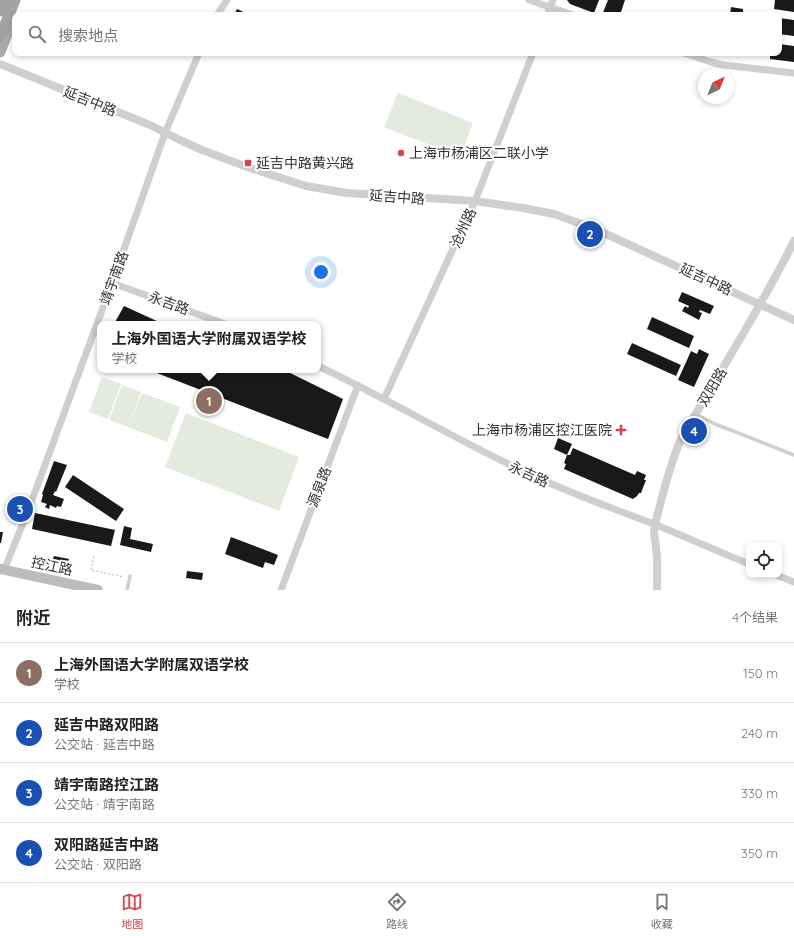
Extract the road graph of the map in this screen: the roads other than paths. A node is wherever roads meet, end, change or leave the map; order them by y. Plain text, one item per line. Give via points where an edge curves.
1 (5, 0) edge
2 (16, 0) edge
3 (20, 0) edge
4 (227, 0) edge
5 (529, 0) edge
6 (553, 0) edge
7 (550, 8) junction
8 (15, 12) edge
9 (219, 12) edge
10 (548, 12) edge
11 (563, 12) edge
12 (4, 15) edge
13 (12, 21) edge
14 (0, 37) edge
15 (0, 52) edge
16 (198, 56) edge
17 (531, 56) edge
18 (693, 56) edge
19 (0, 64) edge
20 (794, 73) edge
21 (165, 133) junction
22 (475, 201) junction
23 (794, 241) edge
24 (112, 283) junction
25 (760, 304) junction
26 (794, 320) edge
27 (98, 321) edge
28 (217, 321) edge
29 (97, 324) edge
30 (321, 367) edge
31 (358, 385) junction
32 (384, 400) junction
33 (696, 414) junction
34 (794, 455) edge
35 (655, 525) junction
36 (746, 563) edge
37 (2, 570) edge
38 (130, 577) road end
39 (782, 577) edge
40 (794, 582) edge
41 (61, 586) edge
42 (98, 590) edge
43 (128, 590) edge
44 (281, 590) edge
45 (657, 590) edge

1 - 12 highway
2 - 12 highway
3 - 8 main road
4 - 9 street
5 - 7 street
6 - 7 street
7 - 10 street
7 - 11 street
12 - 14 highway
13 - 15 main road
16 - 21 street, 靖宇南路
17 - 22 street, 沧州路
18 - 20 street via 723,65
19 - 21 street, 延吉中路
21 - 22 street, 延吉中路 via 241,165 306,186 347,193
21 - 24 street, 靖宇南路
22 - 25 street, 延吉中路 via 554,214 595,229
22 - 32 street, 沧州路
23 - 25 street, 双阳路
24 - 27 street, 靖宇南路
24 - 28 street, 永吉路
25 - 26 street, 延吉中路
25 - 33 street, 双阳路
29 - 37 street, 靖宇南路 via 28,511
30 - 31 street, 永吉路
31 - 32 street, 永吉路
31 - 44 street, 源泉路
32 - 35 street, 永吉路 via 525,473
33 - 34 lane
33 - 35 street, 双阳路 via 673,457
35 - 36 street, 永吉路
35 - 45 street, 双阳路
37 - 41 main road, 控江路
38 - 43 lane
39 - 40 street
41 - 42 main road, 控江路

